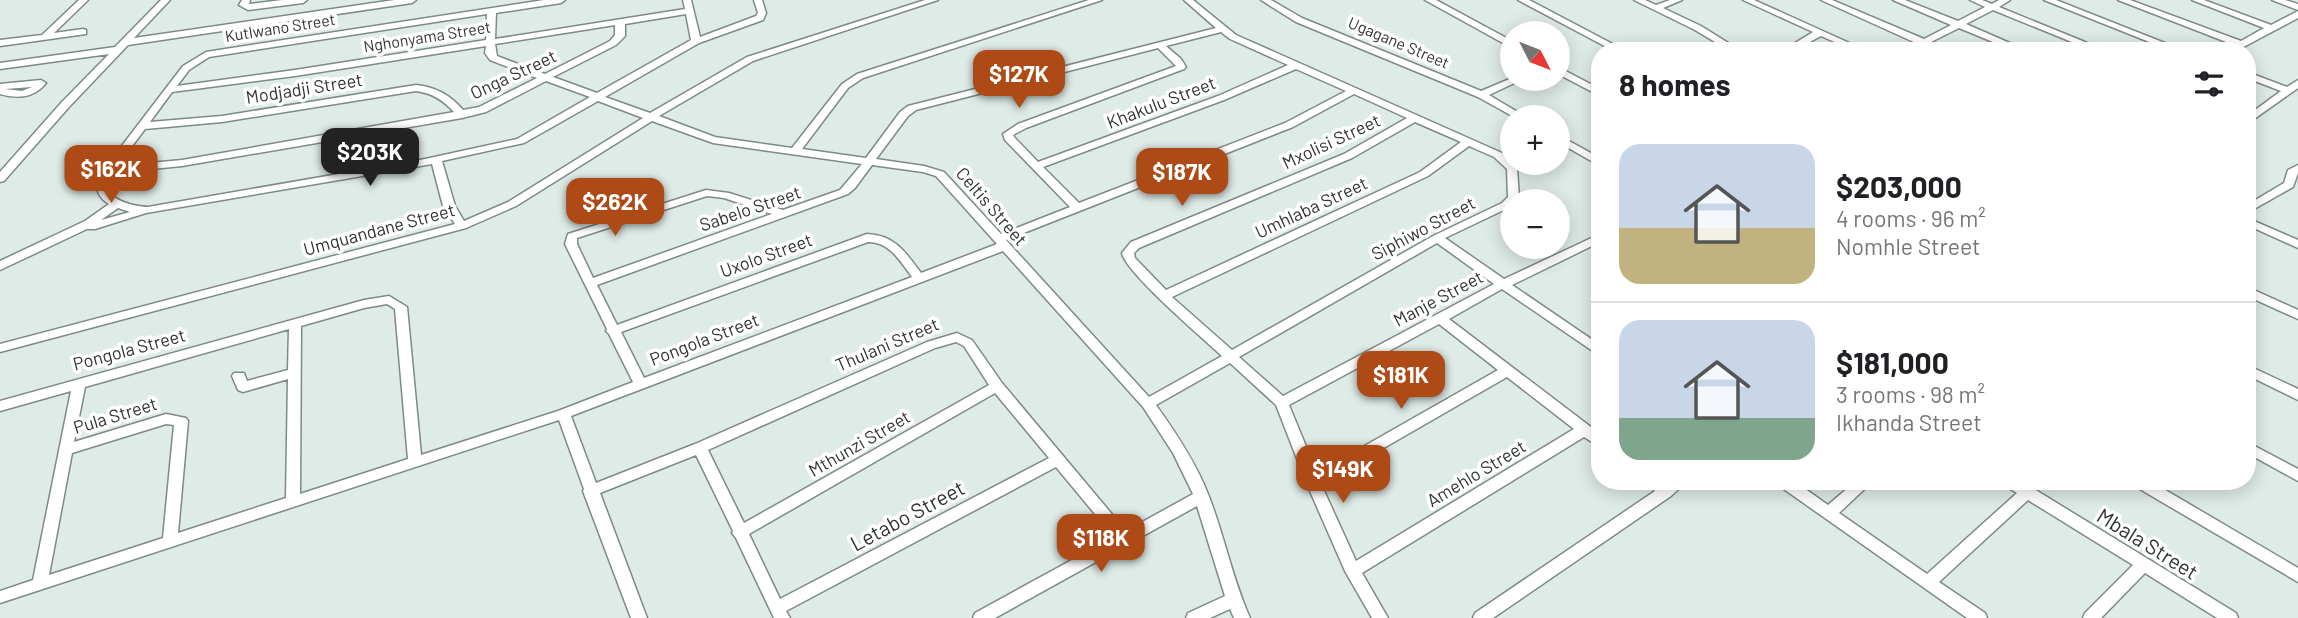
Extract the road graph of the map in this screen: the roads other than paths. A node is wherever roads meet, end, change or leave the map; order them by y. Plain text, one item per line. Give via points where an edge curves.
1 (84, 0) edge
2 (166, 0) edge
3 (246, 0) edge
4 (303, 0) edge
5 (412, 0) edge
6 (561, 0) edge
7 (758, 0) edge
8 (934, 0) edge
9 (1098, 0) edge
10 (1188, 0) edge
11 (1265, 0) edge
12 (1429, 0) edge
13 (1522, 0) edge
14 (1637, 0) edge
15 (1678, 0) edge
16 (1747, 0) edge
17 (1825, 0) edge
18 (1897, 0) edge
19 (1974, 0) edge
20 (2006, 0) edge
21 (2048, 0) edge
22 (2122, 0) edge
23 (2196, 0) edge
24 (2276, 0) edge
25 (688, 5) edge
26 (1991, 7) junction
27 (1655, 8) junction
28 (2298, 8) edge
29 (492, 11) junction
30 (2298, 14) edge
31 (620, 21) junction
32 (1957, 25) junction
33 (2272, 28) junction
34 (1221, 29) junction
35 (83, 32) dead end
36 (1821, 33) junction
37 (45, 37) junction
38 (1500, 38) edge
39 (490, 41) junction
40 (696, 41) junction
41 (128, 42) junction
42 (1604, 42) edge
43 (1722, 42) edge
44 (1804, 42) edge
45 (1842, 42) edge
46 (1923, 42) edge
47 (1927, 42) edge
48 (2001, 42) edge
49 (2080, 42) edge
50 (2158, 42) edge
51 (2235, 42) edge
52 (2244, 42) edge
53 (0, 43) edge
54 (1160, 45) junction
55 (117, 50) junction
56 (1296, 65) junction
57 (0, 66) edge
58 (1570, 77) edge
59 (2256, 78) edge
60 (548, 79) junction
61 (2298, 83) edge
62 (1500, 87) edge
63 (1591, 88) edge
64 (169, 90) junction
65 (2287, 90) junction
66 (1353, 91) junction
67 (1481, 95) junction
68 (598, 98) junction
69 (1500, 105) edge
70 (462, 114) junction
71 (2256, 114) edge
72 (651, 117) junction
73 (1414, 118) junction
74 (141, 126) junction
75 (1468, 142) junction
76 (1570, 145) edge
77 (794, 152) junction
78 (1591, 158) edge
79 (436, 160) junction
80 (869, 162) junction
81 (1037, 166) junction
82 (109, 170) junction
83 (2296, 175) edge
84 (0, 179) edge
85 (2256, 205) edge
86 (120, 206) junction
87 (1077, 208) junction
88 (148, 210) junction
89 (783, 214) junction
90 (2256, 225) edge
91 (462, 226) junction
92 (82, 229) junction
93 (1437, 238) junction
94 (1591, 241) edge
95 (1001, 242) junction
96 (2298, 244) edge
97 (0, 266) edge
98 (919, 278) junction
99 (590, 283) junction
100 (1503, 284) junction
101 (2256, 294) edge
102 (1164, 296) junction
103 (2295, 309) edge
104 (1441, 319) junction
105 (295, 324) junction
106 (612, 331) junction
107 (1591, 346) edge
108 (0, 348) edge
109 (1230, 356) junction
110 (1507, 371) junction
111 (295, 373) junction
112 (2256, 374) edge
113 (239, 376) dead end
114 (79, 383) junction
115 (640, 384) junction
116 (997, 386) junction
117 (2298, 395) edge
118 (1282, 403) junction
119 (1148, 404) junction
120 (0, 406) edge
121 (563, 414) junction
122 (1584, 430) junction
123 (1591, 435) edge
124 (700, 448) junction
125 (65, 450) junction
126 (2256, 452) edge
127 (1057, 460) junction
128 (415, 462) junction
129 (2298, 476) edge
130 (1313, 481) junction
131 (1663, 490) edge
132 (1669, 490) edge
133 (1796, 490) edge
134 (1856, 490) edge
135 (2022, 490) edge
136 (2153, 490) edge
137 (590, 491) junction
138 (1666, 492) junction
139 (2027, 493) junction
140 (1202, 496) junction
141 (293, 501) junction
142 (1829, 513) junction
143 (739, 533) junction
144 (1125, 540) junction
145 (170, 541) junction
146 (2143, 565) junction
147 (1353, 571) junction
148 (2298, 576) edge
149 (1928, 582) junction
150 (40, 584) junction
151 (0, 597) edge
152 (1233, 600) junction
153 (779, 613) edge
154 (639, 618) edge
155 (981, 618) edge
156 (1194, 618) edge
157 (1242, 618) edge
158 (1380, 618) edge
159 (1481, 618) edge
160 (1979, 618) edge
161 (2091, 618) edge
162 (2230, 618) edge

1 - 37 street
2 - 41 street
3 - 4 street via 243,5 248,7
5 - 41 street
6 - 29 street, Kutlwano Street
7 - 40 street via 760,18
8 - 72 street, Umquandane Street via 750,59
9 - 77 street via 860,76 845,86
10 - 34 street, Siphiwo Street
11 - 67 street, Ugagane Street via 1298,20
12 - 38 street
13 - 42 street
14 - 27 street
15 - 27 street
16 - 36 street
17 - 46 street
18 - 32 street
19 - 26 street
20 - 26 street
21 - 50 street
22 - 51 street
23 - 33 street
24 - 28 street
25 - 31 street, Nghonyama Street
25 - 40 street
26 - 32 street
26 - 49 street
27 - 43 street
29 - 39 street
29 - 64 street, Kutlwano Street via 206,55 191,63
30 - 33 street
31 - 39 street, Nghonyama Street
31 - 60 street, Onga Street via 616,41
32 - 47 street
32 - 48 street
33 - 52 street
34 - 54 street, Sabelo Street
34 - 56 street, Siphiwo Street
35 - 37 street
36 - 44 street
36 - 45 street
37 - 53 street
39 - 60 street, Celtis Street via 493,58
39 - 64 street, Nghonyama Street
40 - 68 street
41 - 55 street
54 - 80 street, Sabelo Street via 912,108
54 - 81 street via 1181,67 1008,134
55 - 57 street
55 - 84 street
56 - 66 street, Siphiwo Street
56 - 81 street, Khakulu Street
58 - 63 street
59 - 65 street
60 - 68 street, Celtis Street
60 - 70 street, Onga Street via 495,105
61 - 65 street
62 - 67 street
64 - 74 street, Kutlwano Street
65 - 71 street
66 - 73 street, Siphiwo Street
66 - 87 street, Pongola Street via 1289,125
67 - 69 street, Ugagane Street
68 - 72 street, Celtis Street
68 - 79 street via 520,141
70 - 74 street, Modjadji Street via 439,93 416,88 222,119
70 - 82 street, Onga Street via 182,163
72 - 77 street, Celtis Street via 713,140
72 - 91 street, Umquandane Street via 521,198
73 - 75 street, Siphiwo Street
73 - 102 street, Mxolisi Street via 1348,156 1135,245 1129,259
74 - 82 street, Kutlwano Street
75 - 93 street, Siphiwo Street via 1509,164 1514,198
75 - 102 street, Umhlaba Street via 1424,174
76 - 78 street
77 - 80 street, Celtis Street
79 - 88 street
79 - 91 street via 449,206
80 - 89 street, Sabelo Street via 844,192
80 - 95 street, Celtis Street via 940,174
81 - 87 street
82 - 86 street via 100,184 105,195
83 - 85 street via 2289,185
86 - 88 street
86 - 92 street
87 - 95 street, Pongola Street
88 - 92 street
89 - 99 street, Sabelo Street
89 - 99 street via 706,193 578,233 570,240
90 - 96 street
91 - 108 street, Umquandane Street
92 - 97 street
93 - 100 street
93 - 109 street, Siphiwo Street
94 - 100 street, Manje Street
95 - 98 street, Pongola Street
95 - 119 street, Celtis Street
98 - 106 street, Uxolo Street via 887,240 867,238
98 - 115 street, Pongola Street
99 - 106 street
100 - 104 street, Manje Street
100 - 107 street
101 - 103 street
102 - 109 street, Mxolisi Street
104 - 110 street
104 - 118 street, Manje Street
105 - 111 street
105 - 114 street, Pongola Street
105 - 128 street, Pongola Street via 379,300 401,307
106 - 115 street
109 - 118 street, Mxolisi Street
109 - 119 street, Siphiwo Street
110 - 122 street
110 - 130 street
111 - 113 street via 243,387
111 - 141 street
112 - 117 street
114 - 120 street, Pongola Street
114 - 125 street
115 - 121 street, Pongola Street
116 - 124 street, Thulani Street via 968,343 951,337
116 - 127 street, Thulani Street
116 - 143 street, Mthunzi Street
118 - 130 street
119 - 140 street, Celtis Street via 1177,446
121 - 128 street, Pongola Street
121 - 137 street
122 - 123 street
122 - 147 street, Amehlo Street
124 - 137 street, Thulani Street
124 - 143 street
125 - 145 street, Pula Street via 166,419 181,421
125 - 150 street
126 - 129 street
127 - 144 street, Thulani Street
127 - 153 street, Letabo Street
128 - 141 street, Pongola Street
130 - 147 street
131 - 138 street
132 - 138 street
133 - 142 street
134 - 142 street
135 - 139 street, Mbala Street
136 - 148 street
137 - 154 street
138 - 159 street
139 - 146 street, Mbala Street
139 - 149 street
140 - 144 street
140 - 152 street, Celtis Street
141 - 145 street, Pongola Street
142 - 149 street
143 - 153 street
144 - 155 street
145 - 150 street, Pongola Street
146 - 161 street
146 - 162 street, Mbala Street
147 - 158 street
149 - 160 street
150 - 151 street, Pongola Street
152 - 156 street
152 - 157 street, Celtis Street

